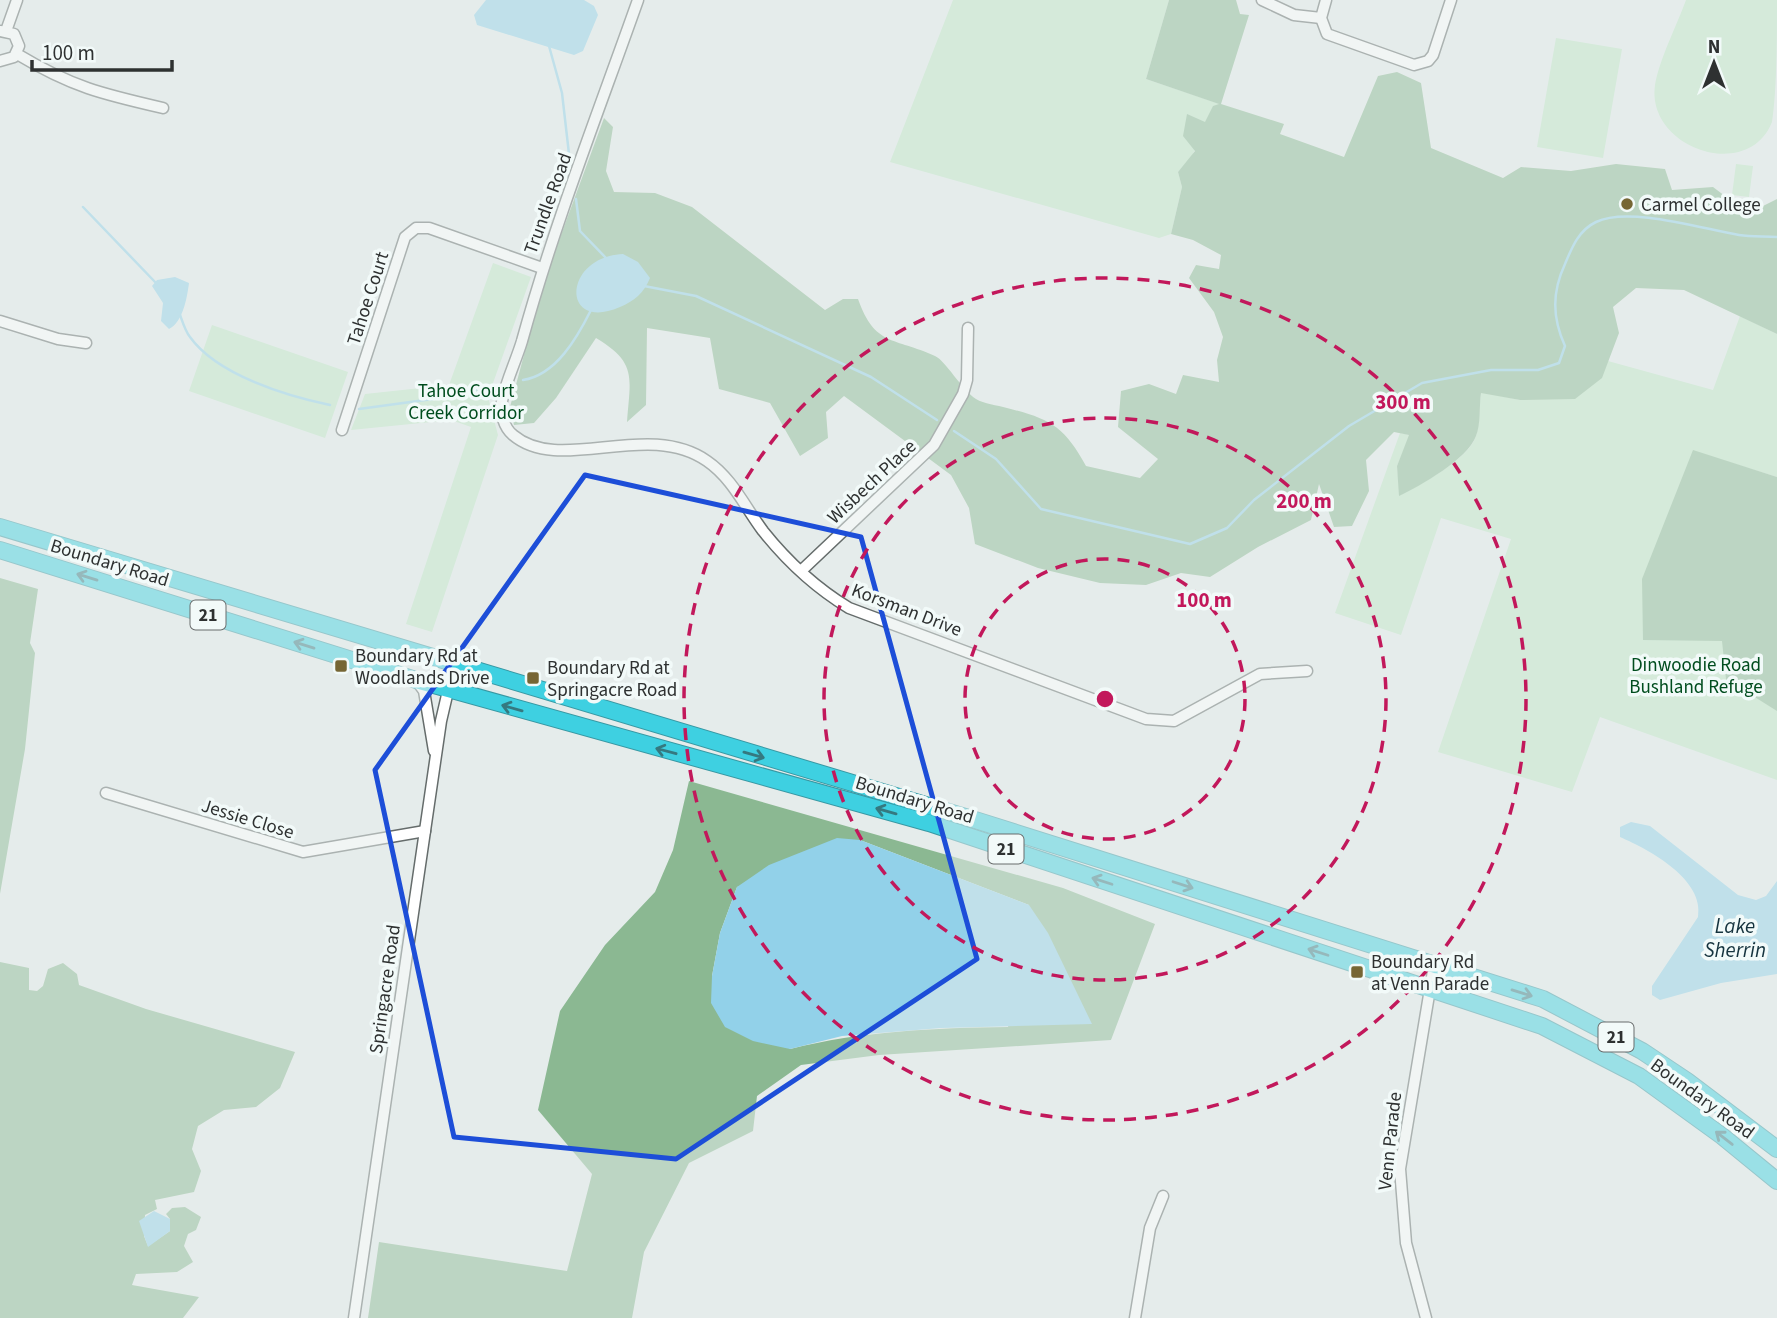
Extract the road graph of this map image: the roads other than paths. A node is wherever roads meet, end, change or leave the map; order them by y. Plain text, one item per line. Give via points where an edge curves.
1 (17, 0) edge
2 (638, 0) edge
3 (1262, 0) edge
4 (1326, 0) edge
5 (1451, 0) edge
6 (1321, 18) junction
7 (3, 31) edge
8 (17, 54) junction
9 (0, 61) edge
10 (163, 108) dead end
11 (542, 268) junction
12 (0, 321) edge
13 (968, 328) dead end
14 (86, 343) dead end
15 (504, 421) joint
16 (342, 430) dead end
17 (0, 527) edge
18 (0, 550) edge
19 (801, 571) junction
20 (454, 665) junction
21 (1307, 671) dead end
22 (416, 680) junction
23 (448, 690) junction
24 (436, 764) junction
25 (106, 793) dead end
26 (425, 831) junction
27 (1434, 965) junction
28 (1430, 988) junction
29 (1777, 1149) edge
30 (1777, 1181) edge
31 (1163, 1196) dead end
32 (354, 1318) edge
33 (1135, 1318) edge
34 (1426, 1318) edge

1 - 7 street
2 - 11 street, Trundle Road
3 - 6 street via 1294,15
4 - 6 street
5 - 6 street via 1433,55 1422,64 1406,63 1327,34
7 - 8 street via 19,41
8 - 9 street
8 - 10 street via 95,93
11 - 15 street, Trundle Road via 501,403
11 - 16 street, Tahoe Court via 429,228 416,228 405,237
12 - 14 street
13 - 19 street, Wisbech Place via 963,394 934,445
15 - 19 street, Korsman Drive via 513,435 559,451 648,442 676,446 707,460 728,479 764,531
17 - 20 highway, Boundary Road / 21
22 -> 18 highway, Boundary Road / 21
19 - 21 street, Korsman Drive via 822,592 849,608 1159,722 1189,715 1260,674
20 - 23 street, Springacre Road
20 -> 27 highway, Boundary Road / 21 via 981,821
22 - 23 highway, Boundary Road / 21
22 - 24 street via 424,691
23 - 24 street, Springacre Road
28 -> 23 highway, Boundary Road / 21 via 929,823
24 - 26 street, Springacre Road
25 - 26 street, Jessie Close via 303,852
26 - 32 street, Springacre Road
27 - 28 street, Venn Parade
27 -> 29 highway, Boundary Road / 21 via 1543,999 1586,1020 1687,1081
30 -> 28 highway, Boundary Road / 21 via 1684,1108 1590,1048 1542,1026
28 - 34 street, Venn Parade via 1400,1169 1406,1243
31 - 33 street via 1150,1228

